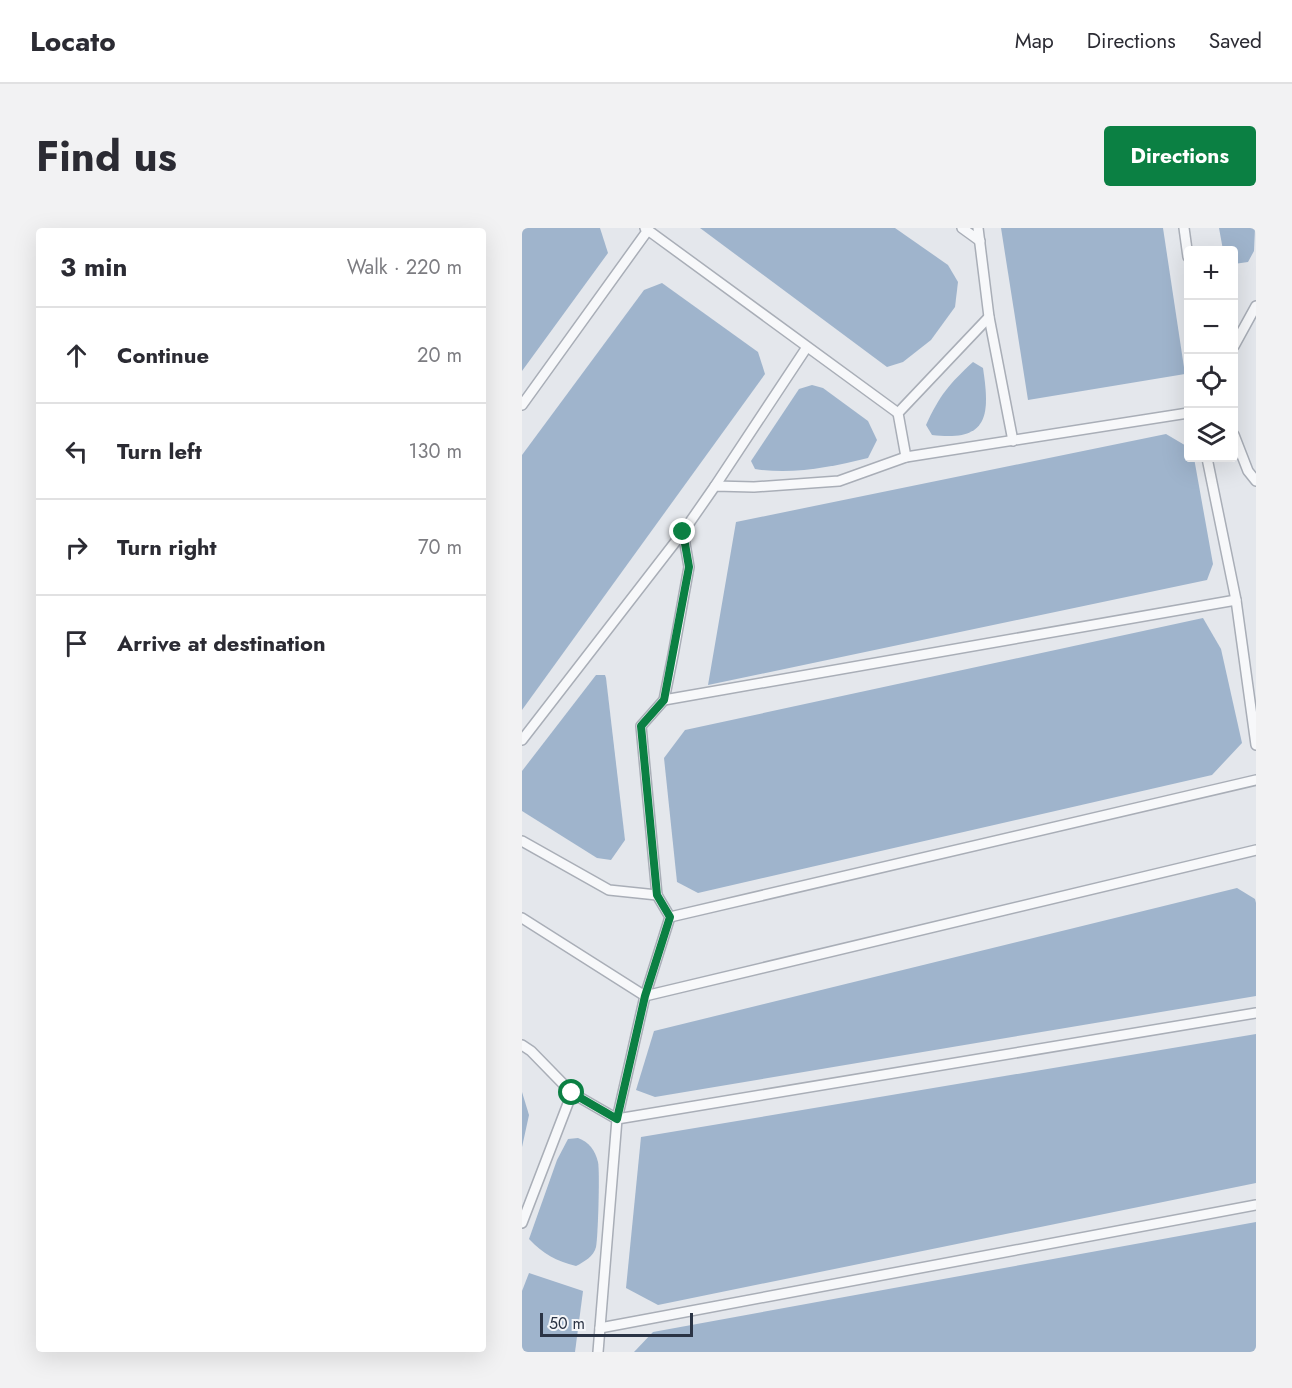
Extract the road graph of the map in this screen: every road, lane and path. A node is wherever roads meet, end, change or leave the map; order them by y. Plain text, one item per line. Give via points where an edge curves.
1 (962, 228) edge
2 (978, 228) edge
3 (1184, 228) edge
4 (647, 229) edge
5 (980, 241) junction
6 (1186, 246) edge
7 (1256, 306) edge
8 (989, 317) junction
9 (1238, 337) edge
10 (807, 347) junction
11 (522, 405) edge
12 (898, 413) junction
13 (1184, 414) edge
14 (1012, 441) junction
15 (1238, 447) edge
16 (906, 458) junction
17 (1208, 462) edge
18 (1256, 481) edge
19 (716, 486) junction
20 (683, 532) junction
21 (1236, 600) junction
22 (664, 700) junction
23 (522, 740) edge
24 (1256, 745) edge
25 (1256, 780) edge
26 (522, 841) edge
27 (1256, 850) edge
28 (657, 895) junction
29 (670, 917) junction
30 (522, 918) edge
31 (645, 996) junction
32 (1256, 1013) edge
33 (522, 1046) edge
34 (572, 1093) junction
35 (617, 1119) junction
36 (1256, 1205) edge
37 (522, 1223) edge
38 (600, 1328) junction
39 (598, 1352) edge

1 - 5 lane
2 - 5 lane
3 - 6 lane
4 - 10 lane
4 - 11 lane
5 - 8 lane
7 - 9 lane
8 - 12 lane
8 - 14 lane
10 - 12 lane
10 - 19 lane
12 - 16 lane
13 - 14 lane
14 - 16 lane
15 - 18 lane
16 - 19 lane via 839,482
17 - 21 lane
19 - 20 lane
20 - 22 lane via 689,567
20 - 23 lane
21 - 22 lane
21 - 24 lane
22 - 28 lane via 641,726
25 - 29 lane
26 - 28 lane via 609,890
27 - 31 lane
28 - 29 lane
29 - 31 lane
30 - 31 lane
31 - 35 lane
32 - 35 lane
33 - 34 lane
34 - 35 lane
34 - 37 lane
35 - 38 lane
36 - 38 lane
38 - 39 lane

